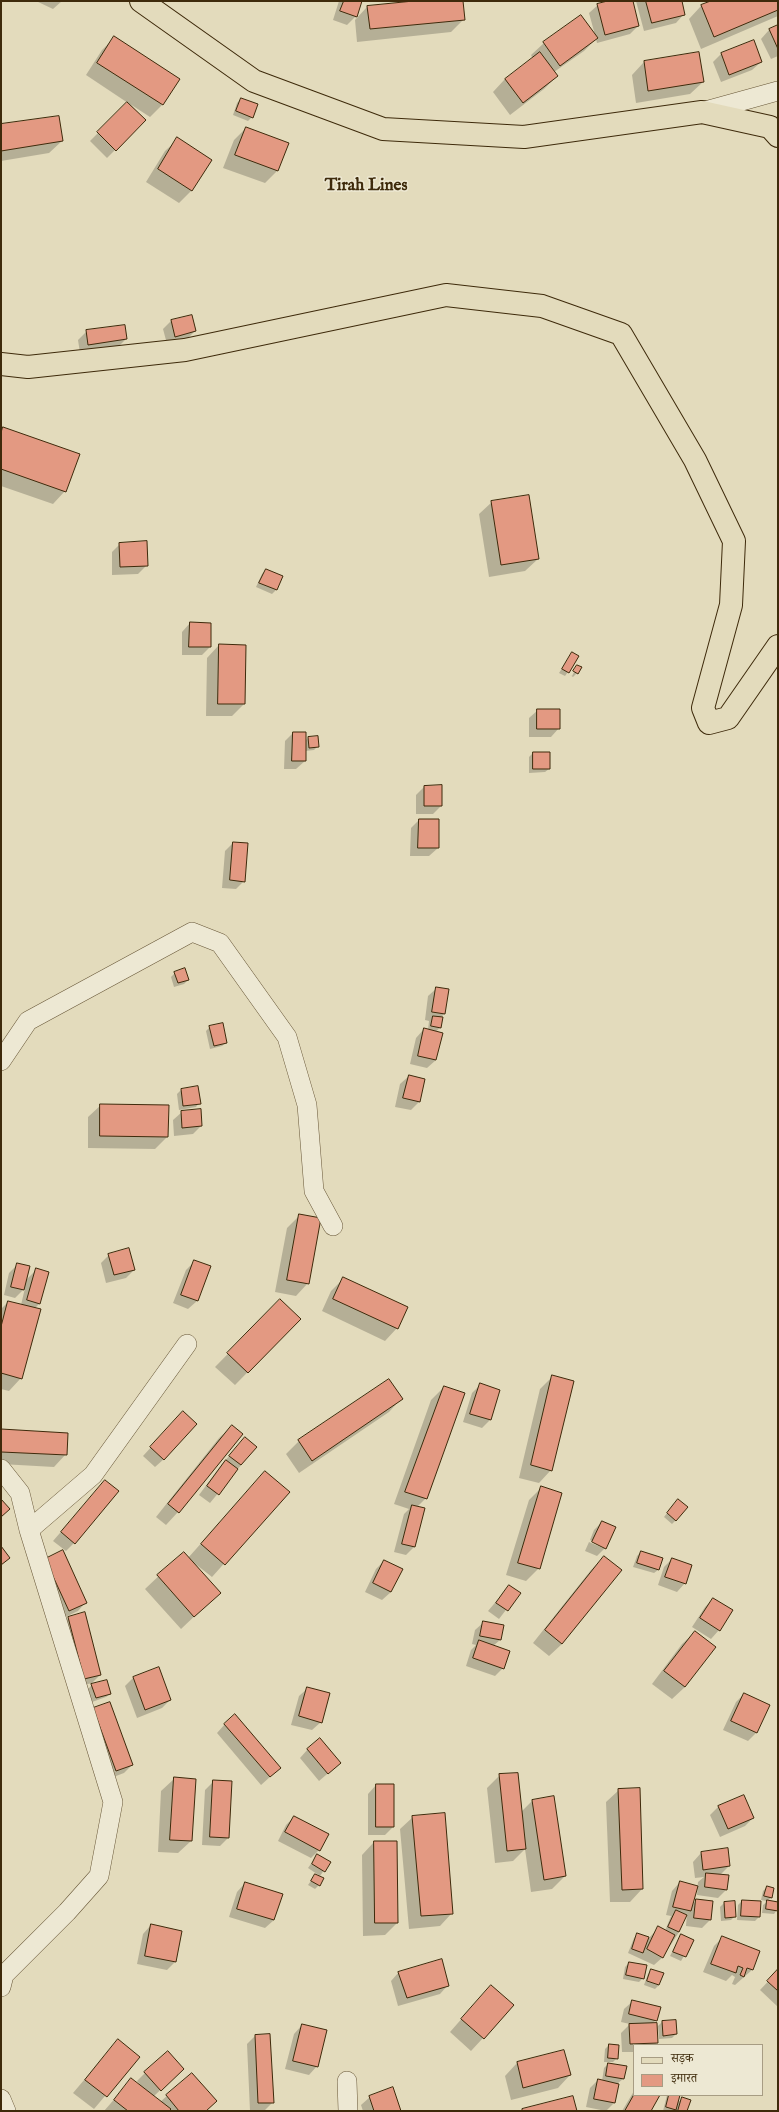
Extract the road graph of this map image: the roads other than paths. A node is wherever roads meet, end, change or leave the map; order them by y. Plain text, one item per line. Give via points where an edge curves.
1 (141, 1) edge
2 (778, 91) edge
3 (702, 112) junction
4 (778, 136) edge
5 (1, 364) edge
6 (778, 646) edge
7 (1, 1061) edge
8 (333, 1226) dead end
9 (187, 1344) dead end
10 (1, 1469) edge
11 (29, 1530) junction
12 (1, 1987) edge
13 (347, 2082) dead end
14 (1, 2099) edge
15 (6, 2111) edge
16 (348, 2111) edge

1 - 3 main road via 254,81 383,129 524,137
2 - 3 street
3 - 4 main road via 770,127
5 - 6 main road via 28,367 185,350 446,295 542,306 621,334 695,460 734,541 731,605 703,708 709,723 728,718
7 - 8 street via 28,1021 192,932 220,943 286,1037 307,1105 314,1191
9 - 11 street via 93,1475
10 - 11 street via 20,1493
11 - 12 street via 112,1802 99,1876 4,1975
13 - 16 street
14 - 15 street

